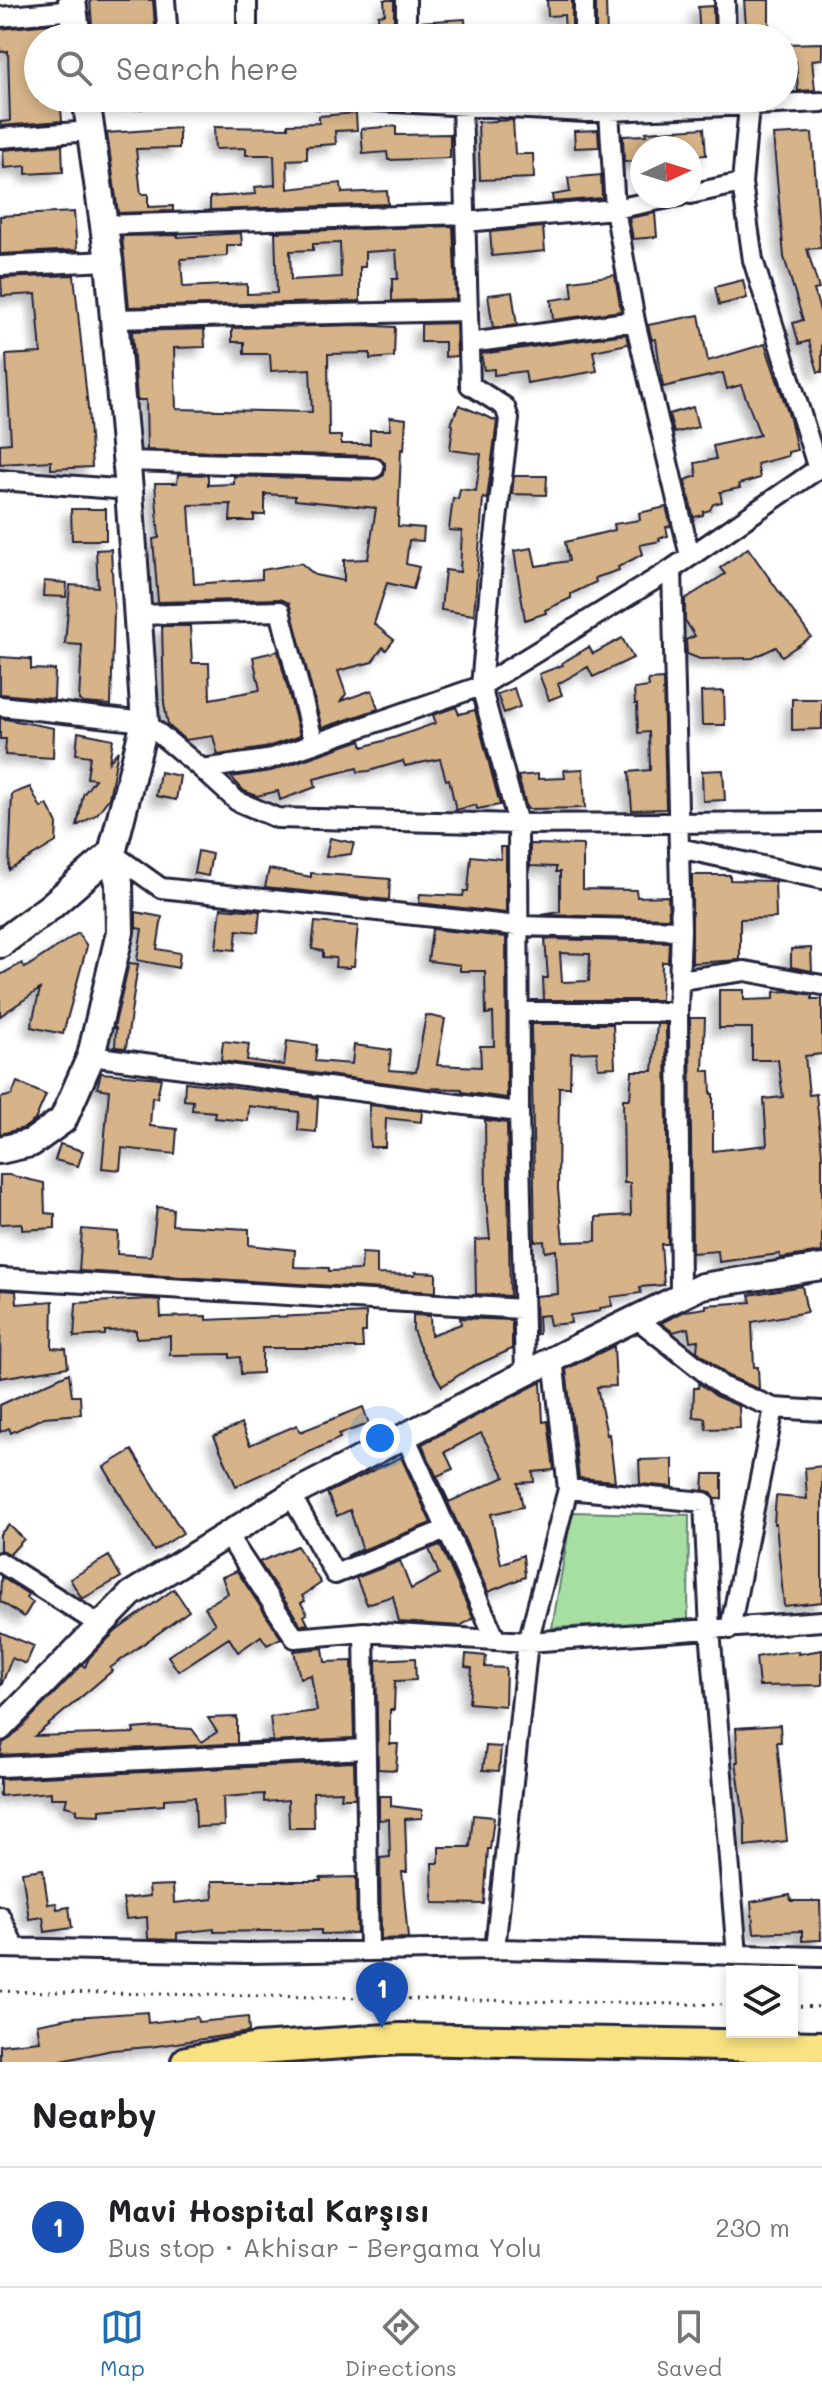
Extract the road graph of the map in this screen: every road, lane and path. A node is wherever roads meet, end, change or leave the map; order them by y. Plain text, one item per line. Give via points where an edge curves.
1 (165, 0) edge
2 (247, 0) edge
3 (406, 0) edge
4 (584, 0) edge
5 (725, 0) edge
6 (73, 5) edge
7 (0, 17) edge
8 (167, 24) edge
9 (247, 24) edge
10 (406, 24) edge
11 (584, 24) edge
12 (726, 24) edge
13 (822, 102) edge
14 (798, 103) edge
15 (88, 112) edge
16 (462, 112) edge
17 (609, 112) edge
18 (748, 112) edge
19 (90, 131) junction
20 (0, 138) edge
21 (742, 183) junction
22 (702, 191) edge
23 (630, 206) edge
24 (615, 209) junction
25 (465, 218) junction
26 (103, 225) junction
27 (109, 261) junction
28 (0, 266) edge
29 (467, 311) junction
30 (114, 319) junction
31 (635, 321) junction
32 (469, 343) junction
33 (127, 461) junction
34 (374, 468) dead end
35 (820, 468) edge
36 (0, 480) edge
37 (129, 490) junction
38 (690, 556) junction
39 (672, 569) junction
40 (138, 615) junction
41 (481, 686) junction
42 (0, 706) edge
43 (145, 722) junction
44 (314, 744) junction
45 (202, 769) junction
46 (822, 822) edge
47 (518, 824) junction
48 (679, 825) junction
49 (679, 848) junction
50 (112, 853) junction
51 (822, 879) edge
52 (518, 926) junction
53 (681, 930) junction
54 (0, 944) edge
55 (679, 980) junction
56 (822, 985) edge
57 (519, 1012) junction
58 (678, 1012) junction
59 (91, 1056) junction
60 (519, 1112) junction
61 (0, 1150) edge
62 (822, 1267) edge
63 (0, 1278) edge
64 (680, 1297) junction
65 (522, 1309) junction
66 (636, 1318) junction
67 (553, 1359) junction
68 (525, 1374) junction
69 (774, 1408) junction
70 (822, 1411) edge
71 (405, 1436) junction
72 (568, 1489) junction
73 (291, 1495) junction
74 (447, 1529) junction
75 (226, 1533) junction
76 (0, 1562) edge
77 (822, 1621) edge
78 (100, 1625) junction
79 (730, 1629) junction
80 (710, 1630) junction
81 (364, 1632) junction
82 (496, 1640) junction
83 (528, 1642) junction
84 (0, 1728) edge
85 (366, 1749) junction
86 (0, 1767) edge
87 (0, 1916) edge
88 (7, 1948) edge
89 (495, 1949) junction
90 (369, 1951) junction
91 (737, 1955) junction
92 (822, 1957) edge
93 (0, 1991) edge
94 (726, 2005) edge
95 (798, 2006) edge
96 (822, 2007) edge
97 (822, 2047) edge
98 (187, 2062) edge

1 - 8 street
2 - 9 street
3 - 10 street
4 - 11 street
5 - 12 street
6 - 7 street
13 - 14 street
15 - 19 main road
16 - 25 street
17 - 24 street
18 - 21 street
19 - 20 street
19 - 26 main road
21 - 22 street
21 - 35 street via 753,260
23 - 24 street
24 - 25 street
24 - 31 street
25 - 26 street
25 - 29 street
26 - 27 main road
27 - 28 street
27 - 30 main road
29 - 30 street
29 - 32 street
30 - 33 main road
31 - 32 street
31 - 38 street
32 - 41 street via 470,385 505,407 509,419
33 - 34 street
33 - 37 main road
35 - 38 street
36 - 37 street
37 - 40 main road
38 - 39 street
39 - 41 street
39 - 48 street
40 - 43 main road
40 - 44 street via 280,611
41 - 44 street
41 - 47 street
42 - 43 street
43 - 45 street
43 - 50 main road
44 - 45 street via 267,760
45 - 47 street via 237,801 277,818
46 - 48 street
47 - 48 street
47 - 52 street
48 - 49 street
49 - 51 street
49 - 53 street
50 - 52 street via 161,888
50 - 54 main road
50 - 59 main road via 120,932
52 - 53 street
52 - 57 street
53 - 55 street
55 - 56 street via 745,971
55 - 58 street
57 - 58 street
57 - 60 street
58 - 64 street
59 - 60 street
59 - 61 main road via 63,1120 31,1143
60 - 65 street
62 - 64 street via 702,1286
63 - 65 street
64 - 66 street
65 - 68 street
66 - 67 street
66 - 69 street via 722,1386
67 - 68 street
67 - 72 street
68 - 71 street
69 - 70 street
69 - 79 street
71 - 73 street
71 - 74 street
72 - 80 street via 704,1502
72 - 83 street
73 - 74 street via 335,1574
73 - 75 street
74 - 82 street
75 - 78 street via 131,1594
75 - 81 street via 295,1638
76 - 78 street
77 - 79 street
78 - 84 street
79 - 80 street
80 - 83 street
80 - 91 street
81 - 82 street
81 - 85 street
82 - 83 street
83 - 89 street
85 - 86 street
85 - 90 street
87 - 88 street
88 - 90 street
89 - 90 street
89 - 91 street
91 - 92 street
93 - 94 path
95 - 96 path
97 - 98 main road via 401,2039 258,2049

